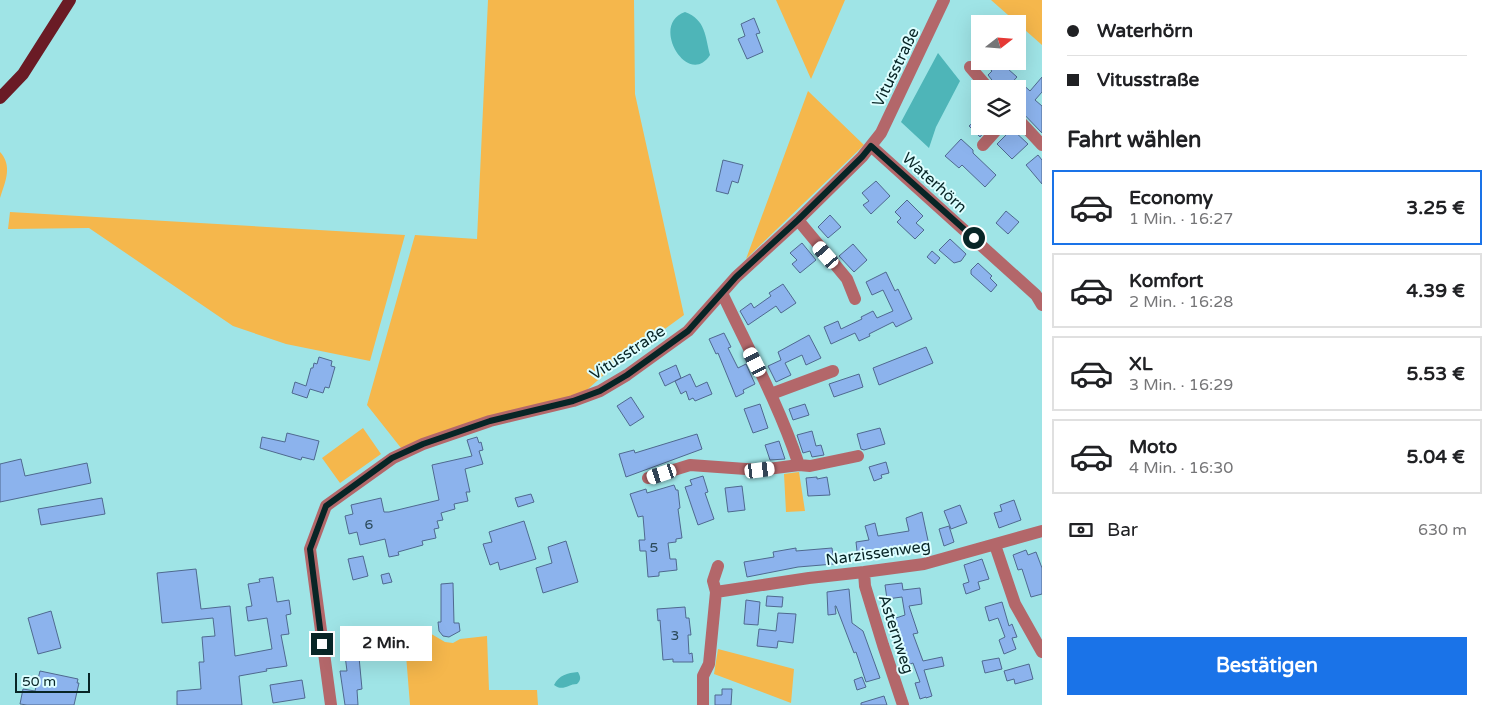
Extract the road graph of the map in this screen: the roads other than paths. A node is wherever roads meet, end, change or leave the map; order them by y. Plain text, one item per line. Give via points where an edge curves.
1 (70, 0) edge
2 (944, 0) edge
3 (970, 68) dead end
4 (981, 80) edge
5 (0, 98) edge
6 (1026, 128) edge
7 (991, 135) edge
8 (982, 145) dead end
9 (1042, 145) edge
10 (871, 146) junction
11 (798, 220) junction
12 (722, 293) junction
13 (1040, 295) edge
14 (854, 298) dead end
15 (833, 370) dead end
16 (771, 394) junction
17 (858, 456) dead end
18 (799, 465) junction
19 (648, 478) dead end
20 (1042, 531) edge
21 (995, 545) junction
22 (718, 566) dead end
23 (864, 572) junction
24 (716, 592) junction
25 (1042, 652) edge
26 (331, 705) edge
27 (703, 705) edge
28 (903, 705) edge

1 - 5 main road via 23,74
2 - 10 street, Vitusstraße via 881,133
3 - 4 street
6 - 9 street
7 - 8 street
10 - 11 street, Vitusstraße
10 - 13 street, Waterhörn
11 - 12 street, Vitusstraße
11 - 14 street via 847,279
12 - 16 street
12 - 26 street, Vitusstraße via 688,331 600,391 573,401 490,421 423,444 392,458 326,506 310,549
15 - 16 street
16 - 18 street
17 - 18 street via 810,466
18 - 19 street via 760,470 690,465
20 - 21 street, Narzissenweg
21 - 23 street, Narzissenweg via 924,564
21 - 25 street via 1015,604
22 - 24 street via 714,581
23 - 24 street, Narzissenweg
23 - 28 street, Asternweg via 865,586
24 - 27 street via 709,664 703,676

